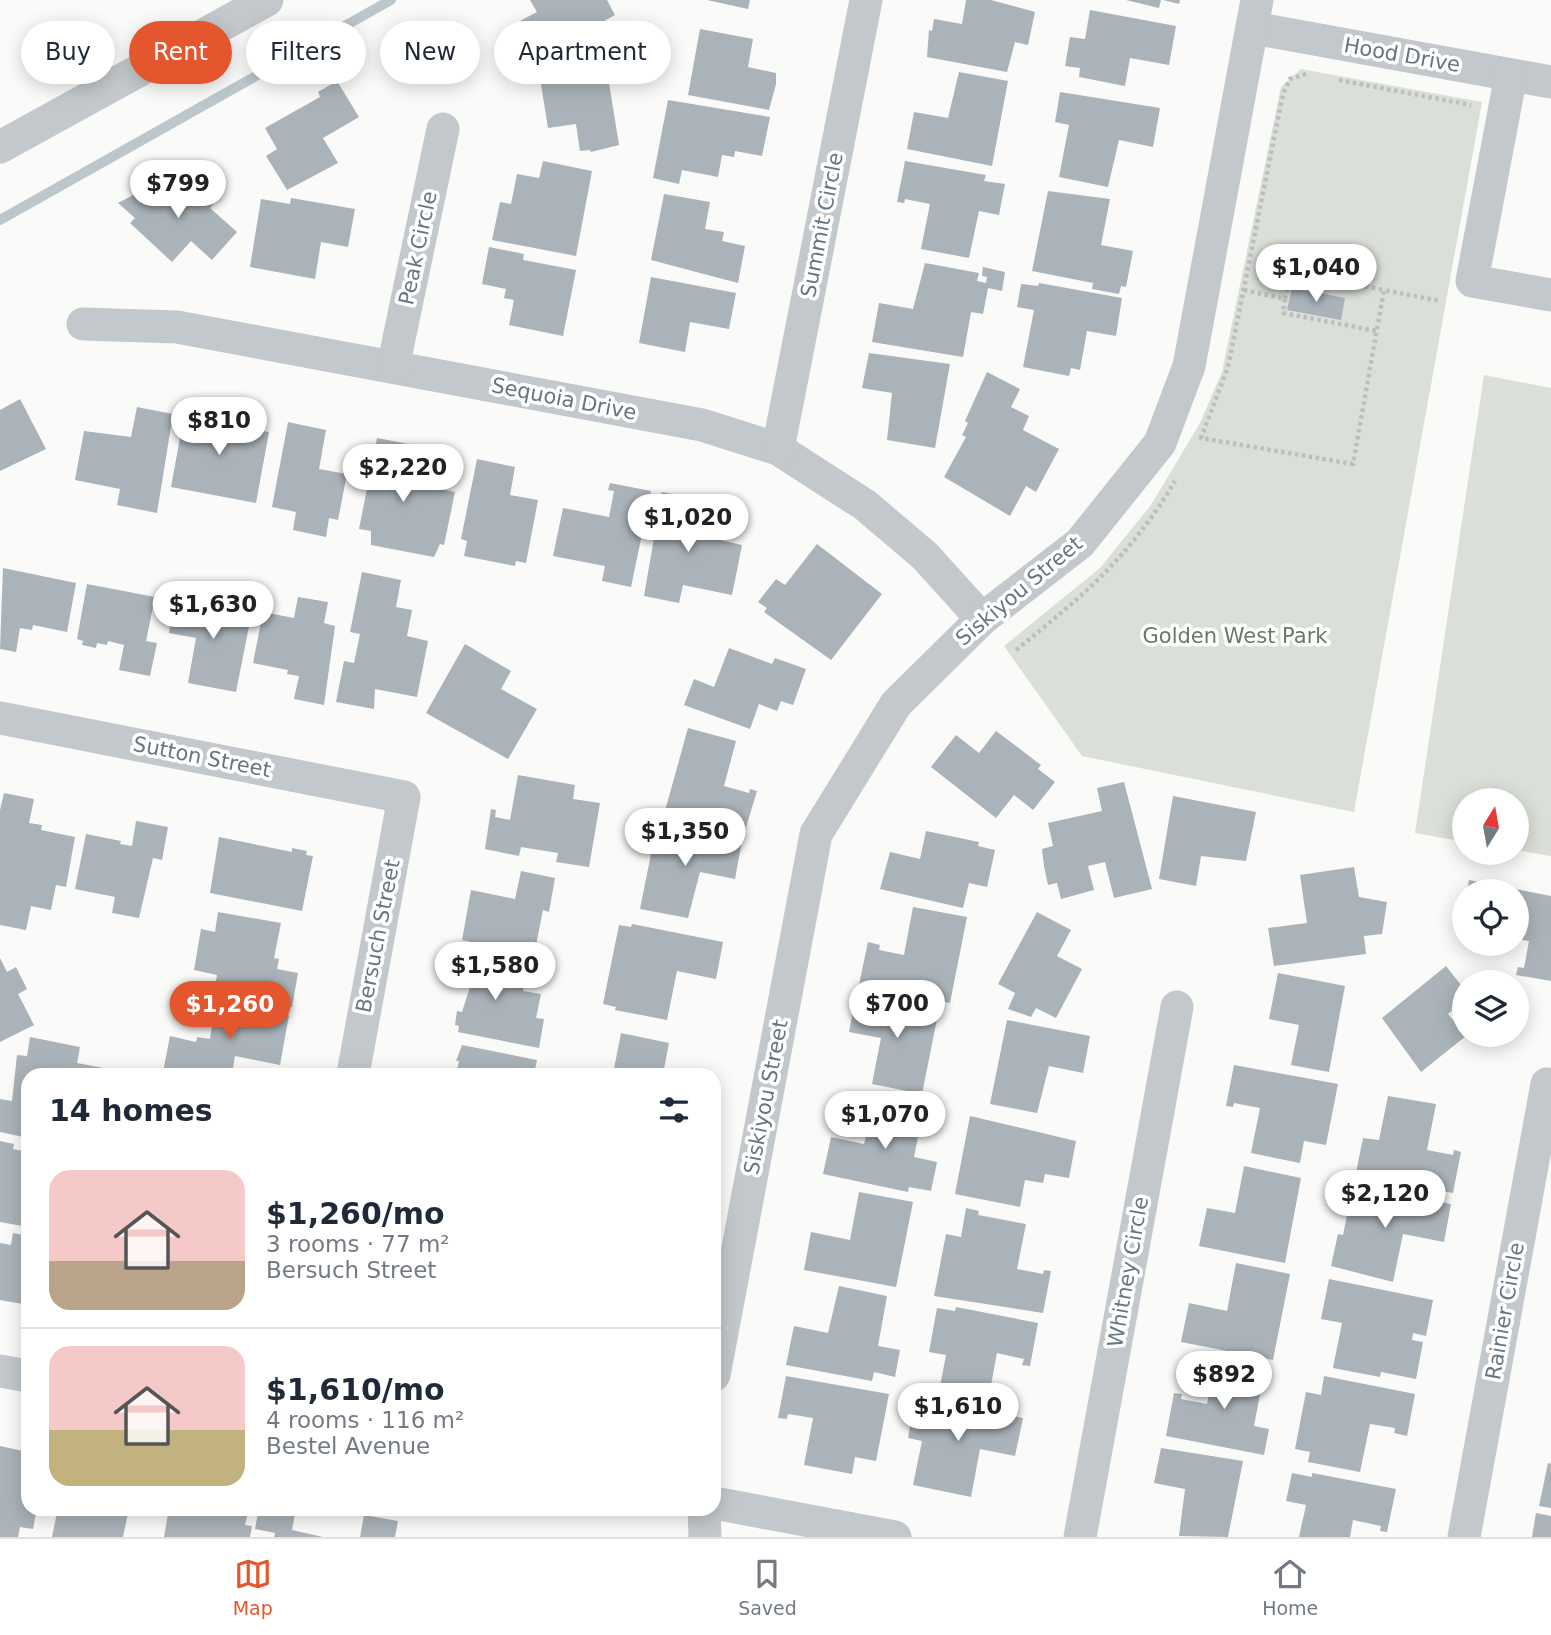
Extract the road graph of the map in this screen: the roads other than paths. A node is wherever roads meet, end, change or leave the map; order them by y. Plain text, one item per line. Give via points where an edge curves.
1 (267, 0) edge
2 (866, 0) edge
3 (1255, 14) edge
4 (1511, 75) junction
5 (1551, 82) edge
6 (443, 129) dead end
7 (0, 147) edge
8 (1551, 295) edge
9 (83, 324) dead end
10 (393, 367) junction
11 (778, 449) junction
12 (982, 619) junction
13 (0, 718) edge
14 (404, 797) joint
15 (1177, 1007) dead end
16 (353, 1068) edge
17 (1547, 1084) dead end
18 (721, 1338) edge
19 (0, 1371) edge
20 (21, 1375) edge
21 (721, 1504) edge
22 (704, 1516) edge
23 (705, 1537) edge
24 (895, 1537) edge
25 (1080, 1537) edge
26 (1464, 1537) edge

1 - 7 street
2 - 11 street, Summit Circle
3 - 4 street, Hood Drive
3 - 12 street, Siskiyou Street via 1189,366 1160,443 1080,543
4 - 5 street, Hood Drive
4 - 8 street via 1472,281
6 - 10 street, Peak Circle
9 - 10 street, Sequoia Drive via 177,327
10 - 11 street, Sequoia Drive via 702,425
11 - 12 street, Sequoia Drive via 865,505 925,555
12 - 18 street, Siskiyou Street via 896,704 816,834
13 - 14 street, Sutton Street
14 - 16 street, Bersuch Street
15 - 25 street, Whitney Circle
17 - 26 street, Rainier Circle
19 - 20 street
21 - 24 street
22 - 23 street

